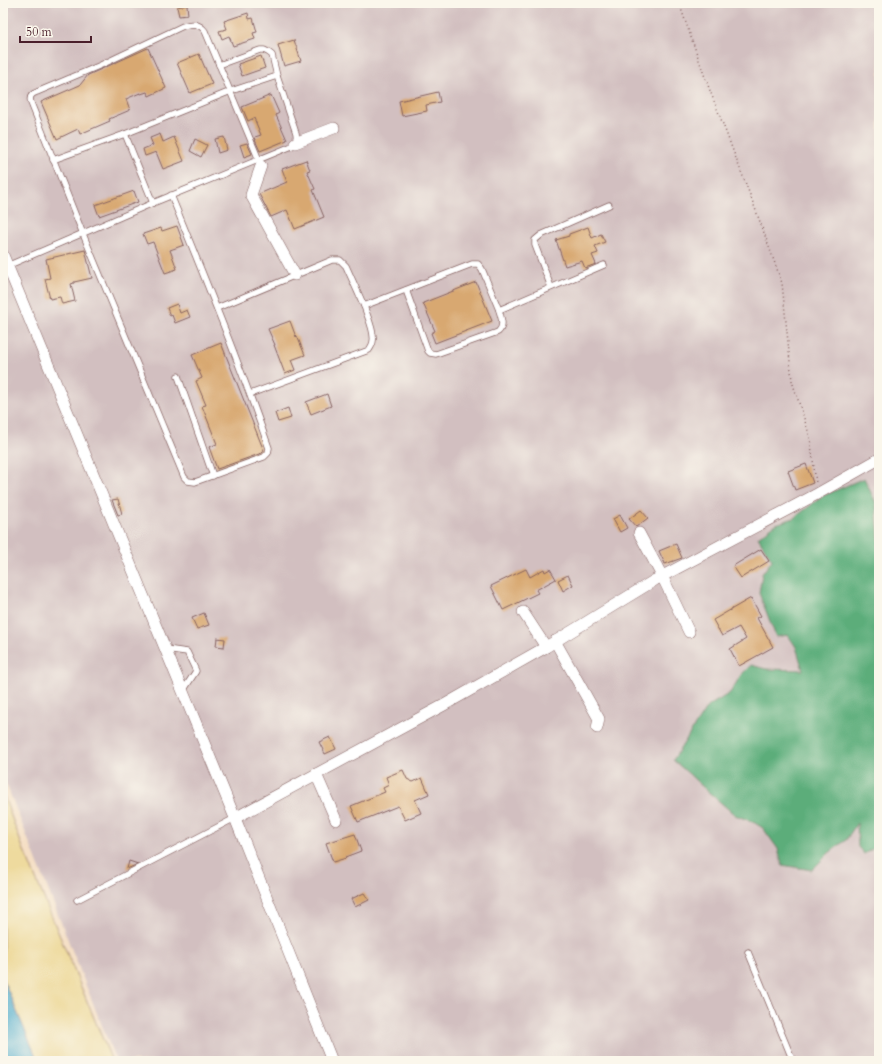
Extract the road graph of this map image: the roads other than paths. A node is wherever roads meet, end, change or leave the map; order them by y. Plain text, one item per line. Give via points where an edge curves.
1 (220, 65) junction
2 (277, 76) junction
3 (231, 91) junction
4 (334, 128) dead end
5 (125, 134) junction
6 (295, 143) junction
7 (53, 160) junction
8 (260, 163) junction
9 (171, 195) junction
10 (153, 202) junction
11 (609, 205) dead end
12 (82, 234) junction
13 (3, 255) edge
14 (604, 265) dead end
15 (8, 266) junction
16 (295, 275) junction
17 (551, 287) junction
18 (406, 290) junction
19 (364, 306) junction
20 (217, 308) junction
21 (499, 310) junction
22 (178, 376) dead end
23 (250, 394) junction
24 (879, 459) edge
25 (213, 476) junction
26 (639, 533) dead end
27 (662, 576) junction
28 (523, 612) dead end
29 (689, 632) dead end
30 (550, 644) junction
31 (166, 649) junction
32 (183, 692) junction
33 (597, 728) dead end
34 (316, 774) junction
35 (235, 818) junction
36 (336, 820) dead end
37 (77, 900) dead end
38 (748, 952) dead end
39 (332, 1061) edge
40 (793, 1061) edge

1 - 2 lane via 264,50 272,55
1 - 3 lane
1 - 7 lane via 205,31 197,24 188,24 102,65 32,94 30,100
2 - 3 lane
2 - 6 lane via 296,133
3 - 5 lane
3 - 8 lane
4 - 6 street
5 - 7 lane
5 - 10 lane
6 - 8 lane
7 - 12 lane
8 - 9 lane
8 - 16 street via 251,195
9 - 10 lane
9 - 20 lane
10 - 12 lane
11 - 17 lane via 537,238 535,245
12 - 15 lane
12 - 25 lane via 184,477 195,482
13 - 15 street
14 - 17 lane
15 - 31 street
16 - 19 lane via 332,260 340,260 346,266
16 - 20 lane
17 - 21 lane
18 - 19 lane
18 - 21 lane via 478,264
18 - 21 lane via 428,351 433,354 498,332 502,324
19 - 23 lane via 374,340 369,350
20 - 23 lane
22 - 25 lane
23 - 25 lane via 269,448 268,453 264,457
24 - 27 street
26 - 27 street
27 - 29 street
27 - 30 street
28 - 30 street
30 - 33 street via 599,719
30 - 34 street
31 - 32 street
31 - 32 lane via 187,652 196,672
32 - 35 street
34 - 35 street
34 - 36 street
35 - 37 lane
35 - 39 street
38 - 40 lane

